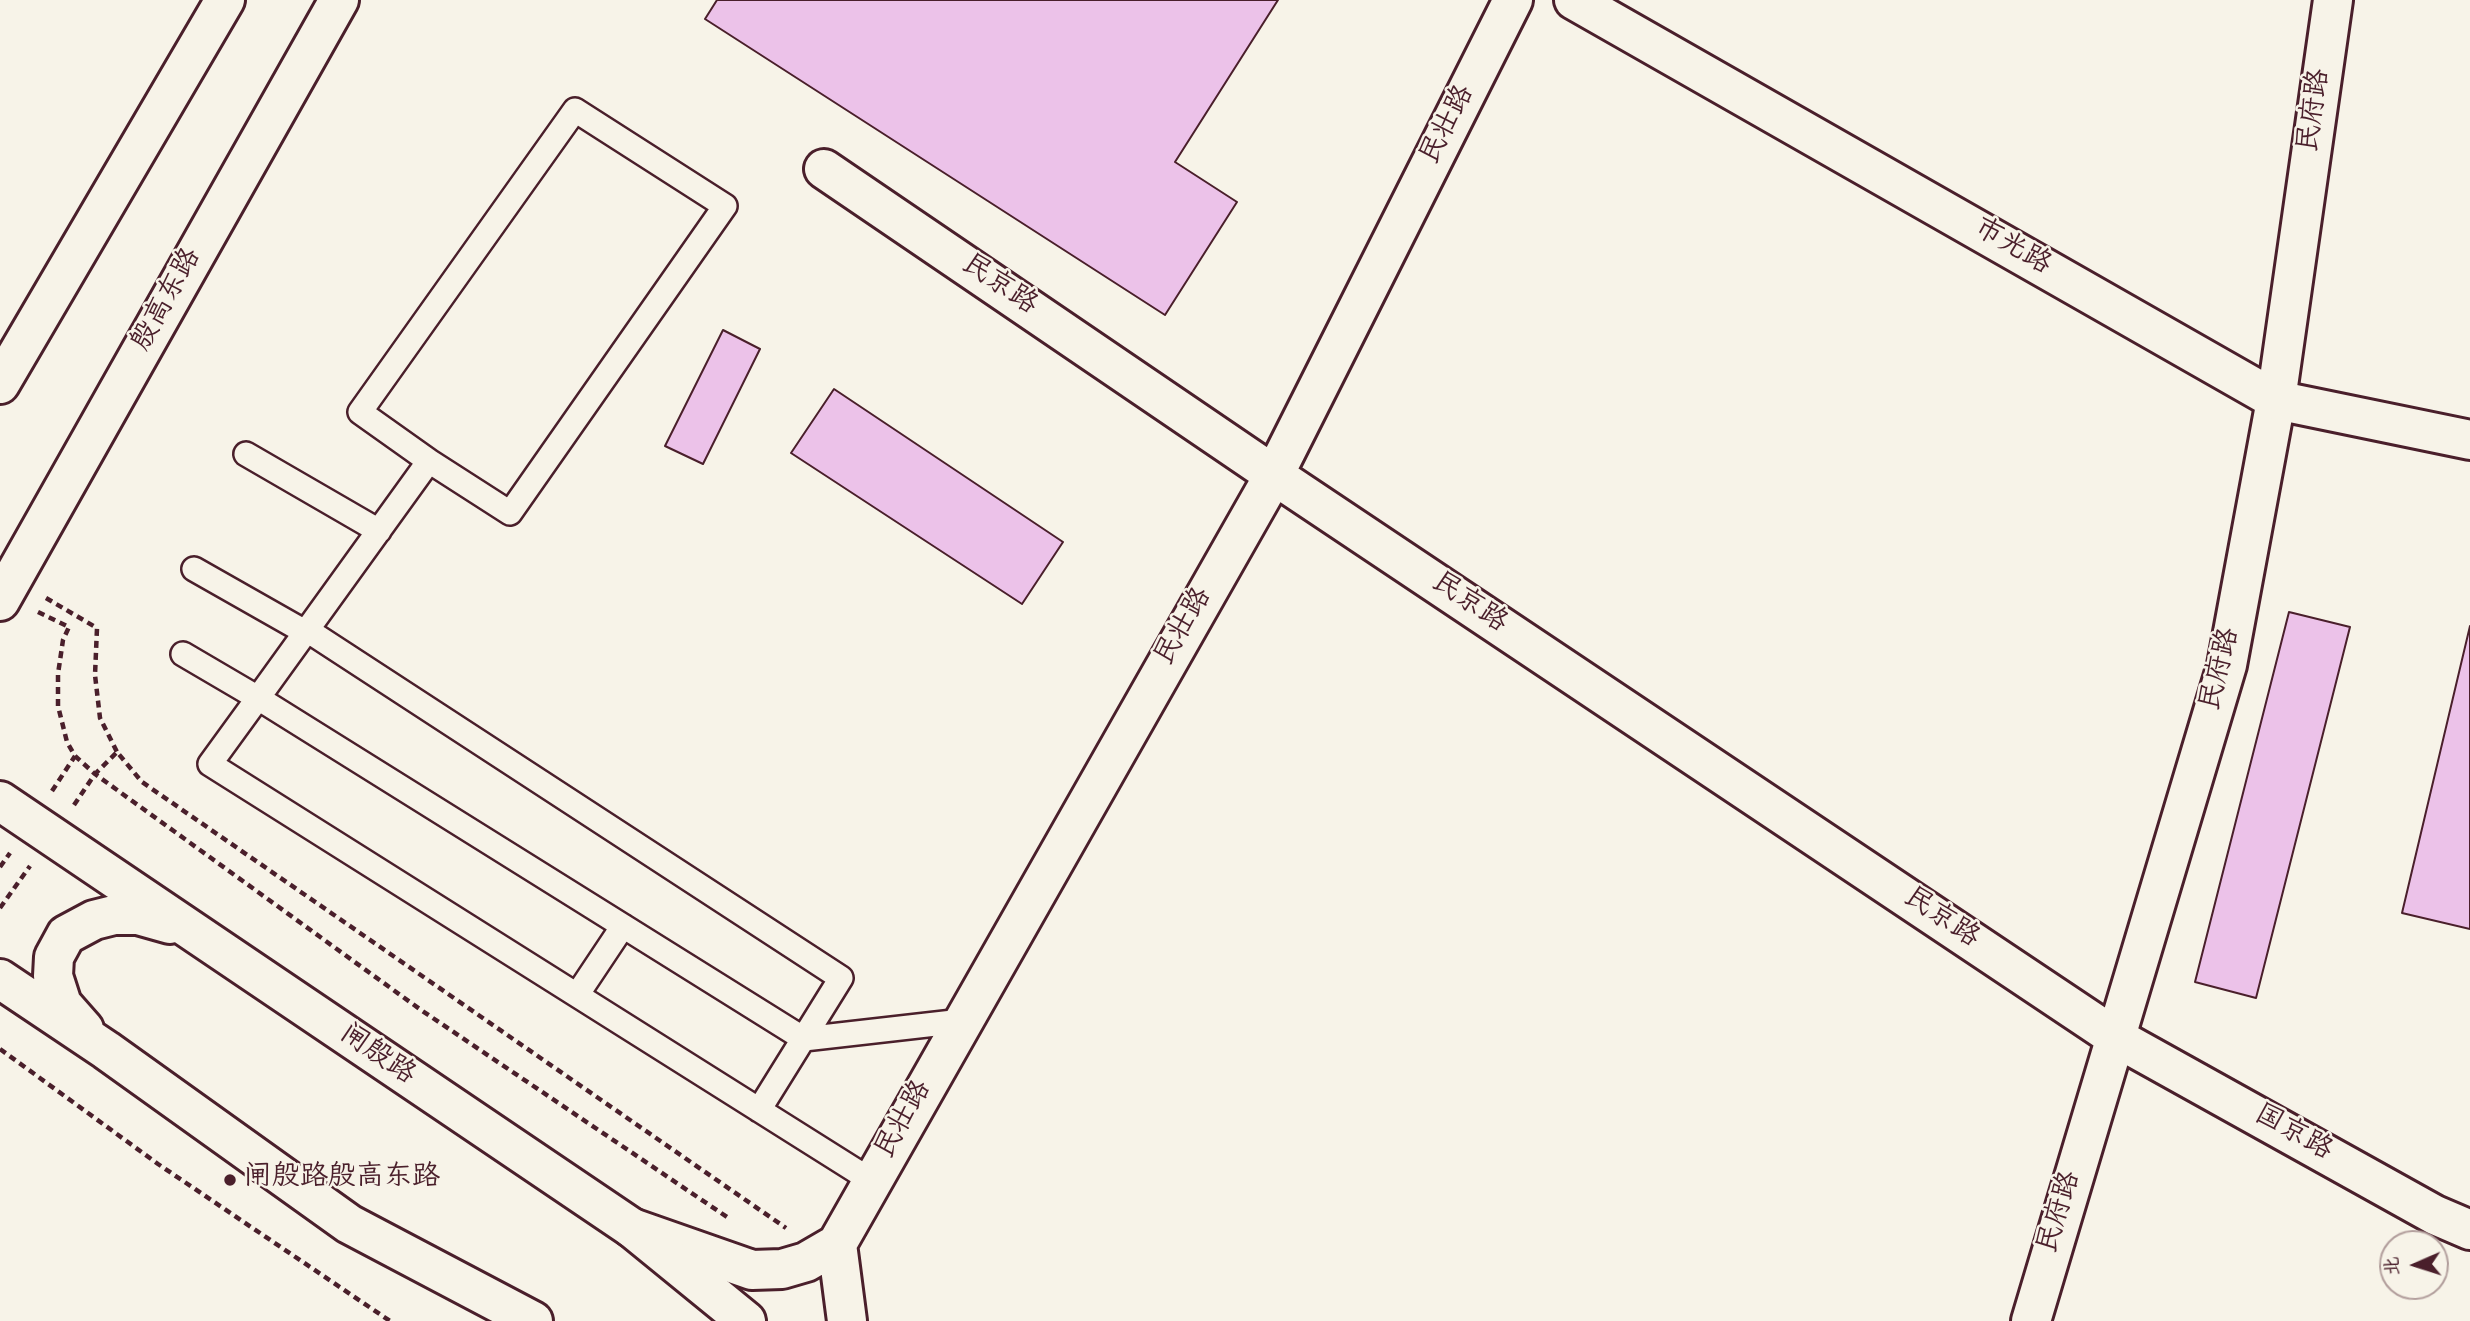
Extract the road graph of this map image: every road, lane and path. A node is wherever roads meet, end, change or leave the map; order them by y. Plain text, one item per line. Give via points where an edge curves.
1 (226, 0) edge
2 (339, 0) edge
3 (1513, 0) edge
4 (1574, 0) edge
5 (2333, 0) edge
6 (824, 169) dead end
7 (0, 384) edge
8 (2276, 400) junction
9 (2470, 440) edge
10 (246, 454) dead end
11 (429, 461) junction
12 (1274, 475) junction
13 (379, 530) junction
14 (194, 569) dead end
15 (6, 590) edge
16 (69, 627) dead end
17 (306, 631) junction
18 (183, 654) dead end
19 (258, 698) junction
20 (117, 752) junction
21 (95, 774) junction
22 (0, 801) edge
23 (51, 836) junction
24 (0, 908) edge
25 (623, 926) junction
26 (186, 929) junction
27 (0, 979) edge
28 (578, 995) junction
29 (962, 1021) junction
30 (2115, 1037) junction
31 (804, 1040) junction
32 (0, 1049) edge
33 (106, 1050) junction
34 (759, 1110) junction
35 (872, 1181) junction
36 (737, 1224) dead end
37 (632, 1228) junction
38 (2470, 1230) edge
39 (826, 1250) junction
40 (390, 1321) edge
41 (533, 1321) edge
42 (746, 1321) edge
43 (847, 1321) edge
44 (2031, 1321) edge

1 - 7 street
2 - 15 street, 殷高东路
3 - 12 street, 民壮路
4 - 8 street, 市光路
5 - 8 street, 民府路
6 - 12 street, 民京路
8 - 9 street, 市光路
8 - 30 street, 民府路 via 2227,665
10 - 13 lane
11 - 11 lane via 360,412 575,110 725,206 510,513
11 - 13 lane
12 - 29 street, 民壮路
12 - 30 street, 民京路
13 - 17 lane
14 - 17 lane
15 - 20 path via 97,628 95,675 100,718
16 - 21 path via 58,674 58,706 67,742
17 - 19 lane
17 - 31 lane via 841,978
18 - 19 lane
19 - 25 lane
19 - 28 lane via 210,764
20 - 21 path
20 - 39 path via 142,782 791,1232
21 - 23 path
21 - 36 path via 421,1010
22 - 23 street, 闸殷路
23 - 24 path
23 - 26 street, 闸殷路
25 - 28 lane
25 - 31 lane
26 - 33 street via 138,915 114,915 66,935 54,957 62,1004
26 - 37 street, 闸殷路
27 - 33 street
28 - 34 lane
29 - 31 lane
29 - 35 street, 民壮路
30 - 38 street, 国京路 via 2435,1215
30 - 44 street, 民府路
31 - 34 lane
32 - 40 path via 158,1164
33 - 41 street via 349,1224
34 - 35 lane
35 - 39 street, 民壮路
37 - 39 street via 752,1270 782,1269
37 - 42 street, 闸殷路
39 - 43 street

